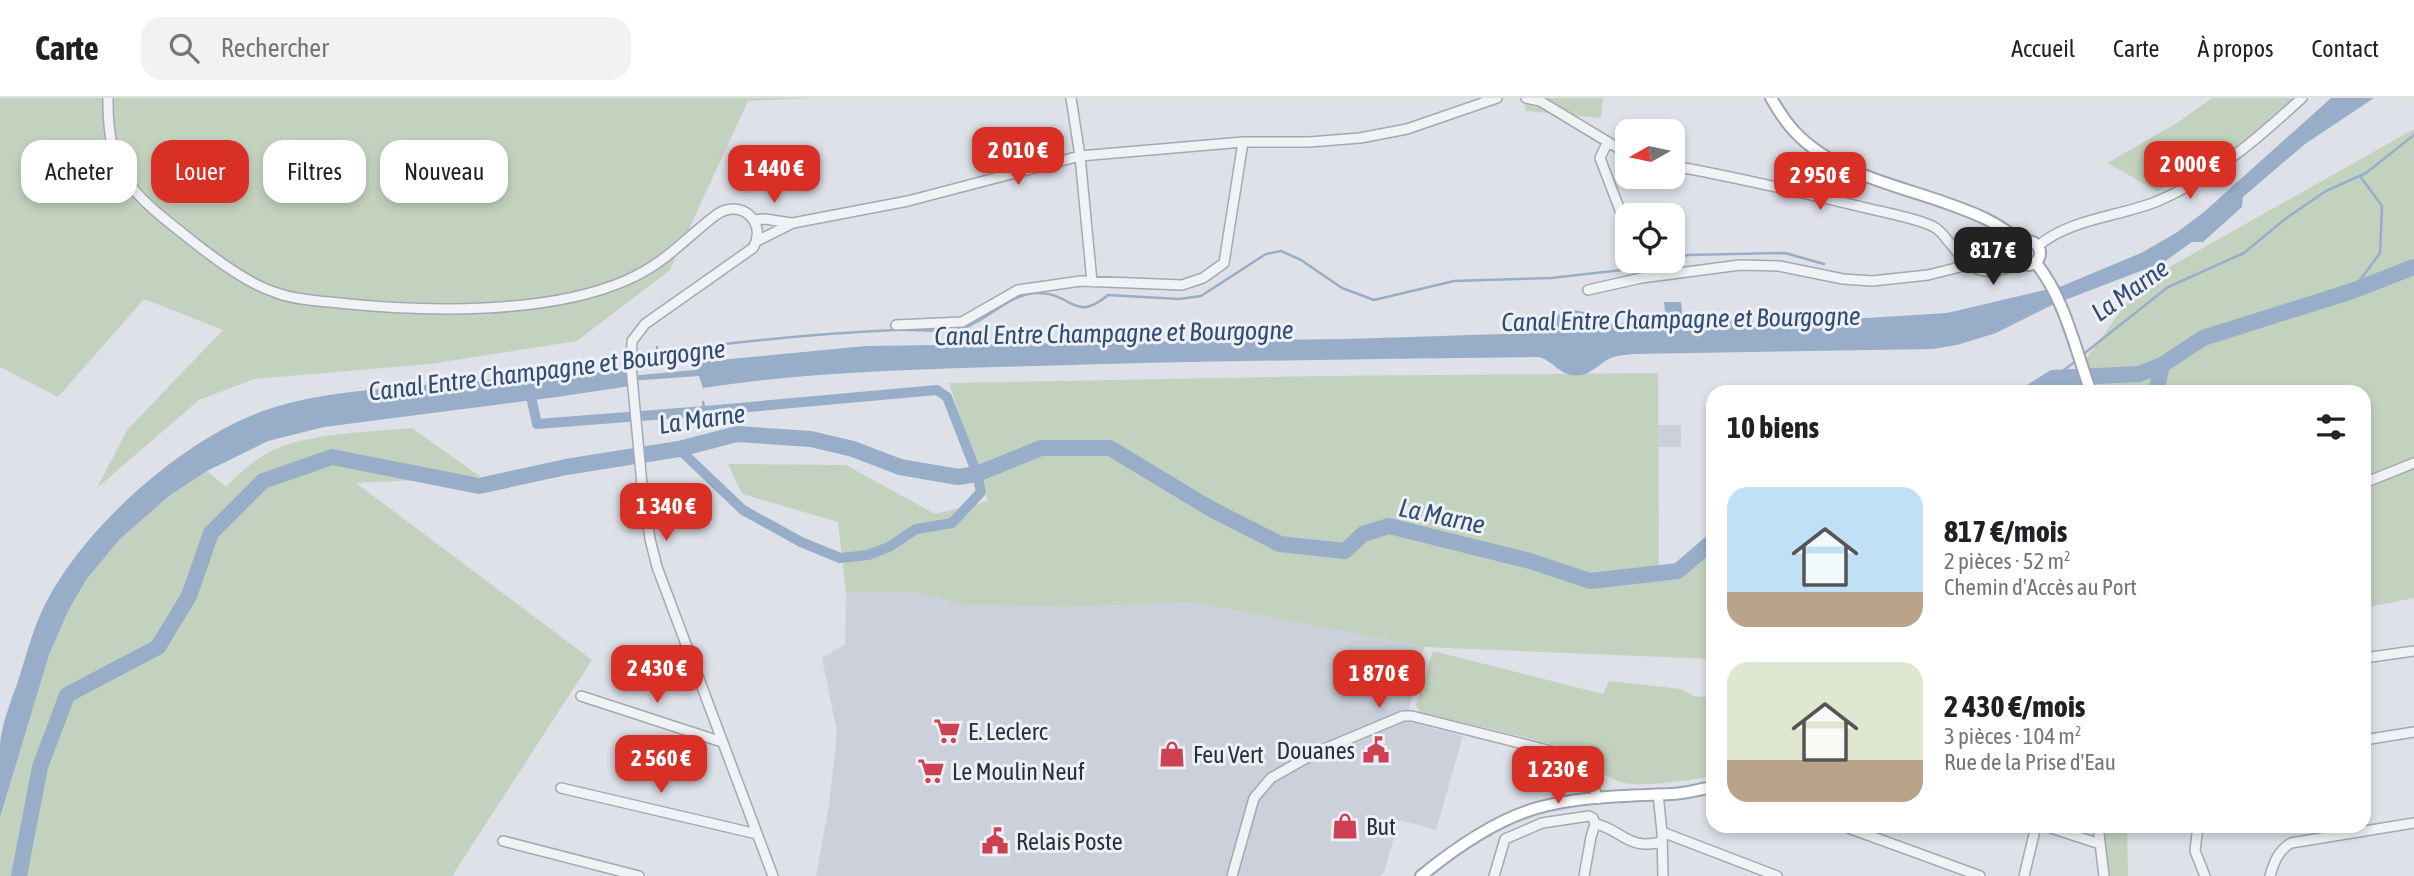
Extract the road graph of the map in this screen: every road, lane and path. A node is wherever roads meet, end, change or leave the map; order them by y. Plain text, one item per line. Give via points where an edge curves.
1 (108, 98) edge
2 (1071, 98) edge
3 (1497, 98) edge
4 (1526, 98) edge
5 (1771, 98) edge
6 (2302, 98) edge
7 (1243, 142) junction
8 (1607, 143) junction
9 (1615, 147) edge
10 (1080, 156) junction
11 (1685, 168) edge
12 (1617, 203) edge
13 (754, 220) junction
14 (793, 223) junction
15 (757, 241) junction
16 (2021, 243) junction
17 (2038, 246) junction
18 (2021, 262) junction
19 (2036, 262) junction
20 (1965, 263) junction
21 (1092, 282) junction
22 (1588, 290) dead end
23 (896, 325) dead end
24 (2088, 385) edge
25 (2414, 463) edge
26 (2371, 480) edge
27 (2414, 651) edge
28 (2371, 657) edge
29 (581, 696) dead end
30 (2414, 732) edge
31 (2371, 739) edge
32 (722, 742) junction
33 (561, 788) dead end
34 (1706, 788) edge
35 (1658, 794) junction
36 (1598, 799) junction
37 (2414, 823) edge
38 (1595, 824) junction
39 (2371, 830) edge
40 (1862, 833) edge
41 (2034, 833) edge
42 (2067, 833) edge
43 (2099, 833) edge
44 (2196, 833) edge
45 (2352, 833) edge
46 (757, 834) junction
47 (1662, 837) junction
48 (503, 841) dead end
49 (2101, 844) junction
50 (1754, 872) edge
51 (639, 876) edge
52 (773, 876) edge
53 (1232, 876) edge
54 (1421, 876) edge
55 (1494, 876) edge
56 (1584, 876) edge
57 (1663, 876) edge
58 (1777, 876) edge
59 (1980, 876) edge
60 (2024, 876) edge
61 (2104, 876) edge
62 (2204, 876) edge
63 (2270, 876) edge

1 - 13 street via 115,159 134,190 204,250 262,287 292,297 424,308 497,307 563,298 611,286 645,271 726,209 739,208
2 - 10 street
3 - 7 street via 1407,129 1360,138
4 - 8 street via 1540,101
5 - 16 main road via 1795,132 1834,161 1984,216
6 - 17 street via 2217,170 2158,201 2058,231
7 - 10 street
7 - 21 street via 1224,263 1203,278 1182,285
8 - 9 street
8 - 12 street via 1600,158
10 - 14 street via 908,201
10 - 21 street
11 - 20 street via 1739,177 1935,227
13 - 14 street
13 - 15 street
14 - 15 street
15 - 32 street via 743,257 645,324 632,341 634,404 650,539
16 - 17 main road
16 - 18 main road via 2017,251
17 - 19 main road
18 - 19 main road
18 - 20 street via 1994,272
19 - 24 main road via 2061,307
20 - 22 street via 1928,275 1872,281 1779,266 1740,265
21 - 23 street via 1018,290 962,322
25 - 26 street
27 - 28 street
29 - 32 street
30 - 31 street
32 - 46 street
33 - 46 street
34 - 35 main road
35 - 36 main road
35 - 47 street
36 - 53 street via 1586,764 1579,758 1403,716 1317,752 1270,778 1254,798
36 - 54 main road via 1551,805 1517,816 1467,843
37 - 39 street
38 - 47 street via 1642,845
38 - 55 street via 1589,816 1554,821 1505,839
38 - 56 street
40 - 59 street
41 - 60 street
42 - 49 street
43 - 49 street
44 - 62 street via 2195,851
45 - 63 street via 2291,843 2282,848
46 - 52 street
47 - 50 street
47 - 57 street
48 - 51 street
49 - 61 street
50 - 58 street

